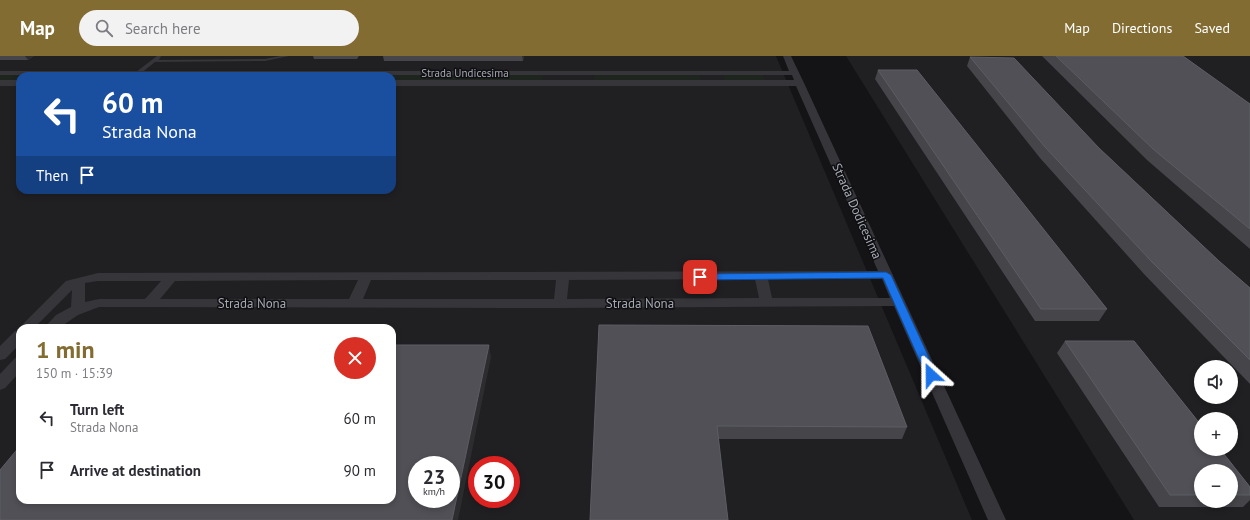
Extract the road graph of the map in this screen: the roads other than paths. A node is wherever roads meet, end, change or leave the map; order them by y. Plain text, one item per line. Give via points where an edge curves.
1 (159, 56) edge
2 (287, 56) edge
3 (787, 56) edge
4 (155, 61) junction
5 (0, 72) edge
6 (16, 72) edge
7 (139, 72) edge
8 (569, 73) junction
9 (713, 73) junction
10 (396, 74) edge
11 (797, 78) junction
12 (0, 83) edge
13 (16, 83) edge
14 (396, 83) edge
15 (568, 83) junction
16 (716, 83) junction
17 (886, 275) junction
18 (171, 277) junction
19 (366, 277) junction
20 (563, 277) junction
21 (761, 277) junction
22 (79, 281) junction
23 (150, 302) junction
24 (898, 302) junction
25 (767, 303) junction
26 (354, 304) junction
27 (560, 304) junction
28 (78, 309) junction
29 (30, 324) edge
30 (56, 324) edge
31 (16, 339) edge
32 (0, 356) edge
33 (16, 366) edge
34 (0, 384) edge
35 (997, 520) edge

1 - 4 lane
2 - 4 lane via 265,60
3 - 11 street, Strada Dodicesima
4 - 7 lane
5 - 6 street, Strada Undicesima
8 - 9 street, Strada Undicesima
8 - 10 street, Strada Undicesima
8 - 15 street
9 - 11 street, Strada Undicesima
9 - 16 street
11 - 16 street, Strada Undicesima
11 - 17 street, Strada Dodicesima
12 - 13 street
14 - 15 street, Strada Undicesima
15 - 16 street, Strada Undicesima
17 - 21 street, Strada Nona
17 - 24 street, Strada Dodicesima
18 - 19 street, Strada Nona
18 - 22 street, Strada Nona via 98,277
18 - 23 street
19 - 20 street, Strada Nona
19 - 26 street
20 - 21 street, Strada Nona
20 - 27 street
21 - 25 street
22 - 28 street
22 - 29 street, Strada Nona via 62,291
23 - 26 street, Strada Nona
23 - 28 street, Strada Nona via 99,303
24 - 25 street, Strada Nona
24 - 35 street, Strada Dodicesima
25 - 27 street, Strada Nona
26 - 27 street, Strada Nona
28 - 30 street, Strada Nona via 69,312
31 - 32 street
33 - 34 street

